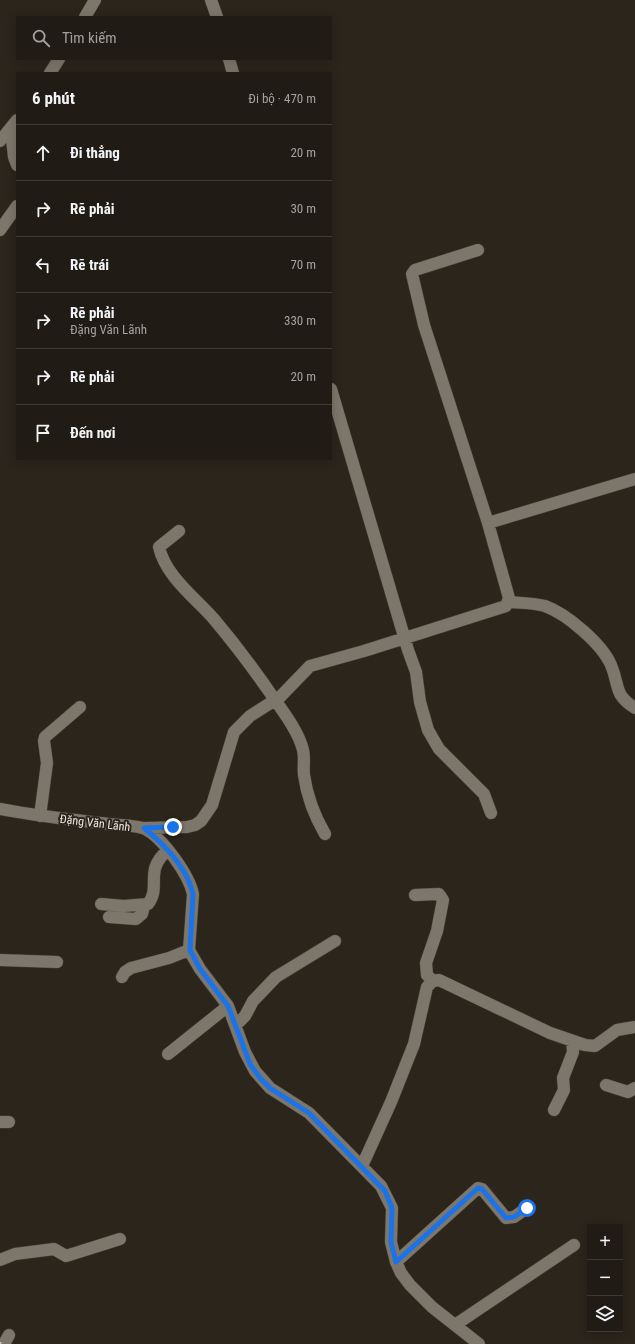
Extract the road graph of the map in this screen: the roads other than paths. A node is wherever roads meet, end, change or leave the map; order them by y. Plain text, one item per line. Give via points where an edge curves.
1 (95, 0) edge
2 (211, 0) edge
3 (86, 16) edge
4 (217, 16) edge
5 (58, 60) edge
6 (229, 60) edge
7 (51, 72) edge
8 (234, 72) edge
9 (14, 125) edge
10 (0, 141) edge
11 (16, 162) edge
12 (16, 207) edge
13 (0, 230) edge
14 (478, 250) dead end
15 (332, 392) edge
16 (635, 479) edge
17 (488, 523) junction
18 (179, 531) dead end
19 (509, 602) junction
20 (404, 638) junction
21 (276, 700) junction
22 (80, 707) dead end
23 (635, 708) edge
24 (0, 809) edge
25 (491, 813) dead end
26 (40, 816) junction
27 (144, 828) junction
28 (325, 834) dead end
29 (168, 850) junction
30 (415, 895) dead end
31 (101, 904) dead end
32 (144, 906) junction
33 (109, 917) dead end
34 (334, 941) dead end
35 (190, 950) junction
36 (0, 960) edge
37 (57, 962) dead end
38 (122, 977) dead end
39 (433, 982) junction
40 (228, 1006) junction
41 (236, 1025) junction
42 (635, 1027) edge
43 (572, 1041) junction
44 (168, 1054) dead end
45 (606, 1085) dead end
46 (635, 1088) edge
47 (554, 1110) dead end
48 (362, 1166) junction
49 (527, 1208) dead end
50 (120, 1239) dead end
51 (574, 1245) dead end
52 (0, 1260) edge
53 (396, 1262) junction
54 (455, 1325) junction
55 (478, 1344) edge

1 - 3 street
2 - 4 street
5 - 7 street
6 - 8 street
9 - 10 street
9 - 11 street
12 - 13 street
14 - 17 street via 415,270 412,274 424,325
15 - 20 street
16 - 17 street
17 - 19 street
18 - 21 street via 159,547 163,560 174,576 214,619
19 - 20 street via 500,609
19 - 23 street via 543,606 584,632 610,663 621,698
20 - 21 street via 313,664
20 - 25 street via 416,672 420,702 428,730 439,749 484,794
21 - 27 street via 250,716 234,732 212,805 201,821 187,827
21 - 28 street via 303,749 309,802
22 - 26 street via 45,737 47,763
24 - 26 street, Đặng Văn Lãnh
26 - 27 street, Đặng Văn Lãnh
27 - 29 street, Đặng Văn Lãnh
29 - 32 street via 155,865 152,899
29 - 35 street, Đặng Văn Lãnh via 183,870 192,890
30 - 39 street via 439,894 443,900 437,931 426,963 427,975
31 - 32 street
32 - 33 street via 142,914 136,919
34 - 41 street via 276,977
35 - 38 street via 131,968
35 - 40 street, Đặng Văn Lãnh via 200,969
36 - 37 street
39 - 43 street via 439,980
39 - 48 street via 427,987 414,1044
40 - 41 street, Đặng Văn Lãnh
40 - 44 street
41 - 48 street, Đặng Văn Lãnh via 248,1058 260,1078 270,1088 309,1113
42 - 43 street via 617,1030 595,1046
43 - 47 street via 573,1052 563,1078 564,1090
45 - 46 street via 628,1092
48 - 53 street, Đặng Văn Lãnh via 381,1186 391,1204 391,1242
49 - 53 street via 514,1217 506,1218 482,1189 478,1188
50 - 52 street via 66,1256 54,1249 15,1254
51 - 54 street
53 - 54 street, Đặng Văn Lãnh via 410,1285
54 - 55 street, Đặng Văn Lãnh

